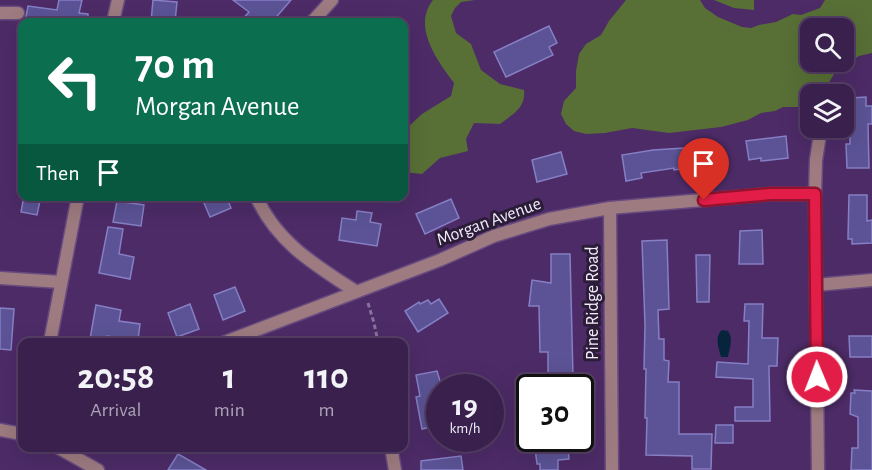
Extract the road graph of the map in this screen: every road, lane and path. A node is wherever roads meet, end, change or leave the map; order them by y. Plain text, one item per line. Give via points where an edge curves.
1 (118, 0) edge
2 (332, 0) edge
3 (0, 13) edge
4 (18, 14) dead end
5 (114, 18) edge
6 (316, 18) edge
7 (819, 138) edge
8 (815, 194) junction
9 (77, 201) edge
10 (259, 201) edge
11 (610, 208) junction
12 (0, 278) edge
13 (872, 280) edge
14 (61, 282) junction
15 (816, 285) junction
16 (355, 291) junction
17 (51, 338) edge
18 (235, 338) edge
19 (377, 338) edge
20 (0, 430) edge
21 (18, 433) edge
22 (66, 452) edge
23 (392, 452) edge
24 (98, 470) edge
25 (395, 470) edge
26 (612, 470) edge
27 (818, 470) edge

1 - 5 street
2 - 6 street
3 - 4 street
7 - 8 street
8 - 11 street, Morgan Avenue
8 - 15 street
9 - 14 street
10 - 16 street via 273,227 292,247
11 - 16 street, Morgan Avenue via 567,214 512,230
11 - 26 street, Pine Ridge Road
12 - 14 street
13 - 15 street
14 - 17 street
15 - 27 street
16 - 18 street, Morgan Avenue
16 - 19 path via 368,304
20 - 21 street
22 - 24 street
23 - 25 street

